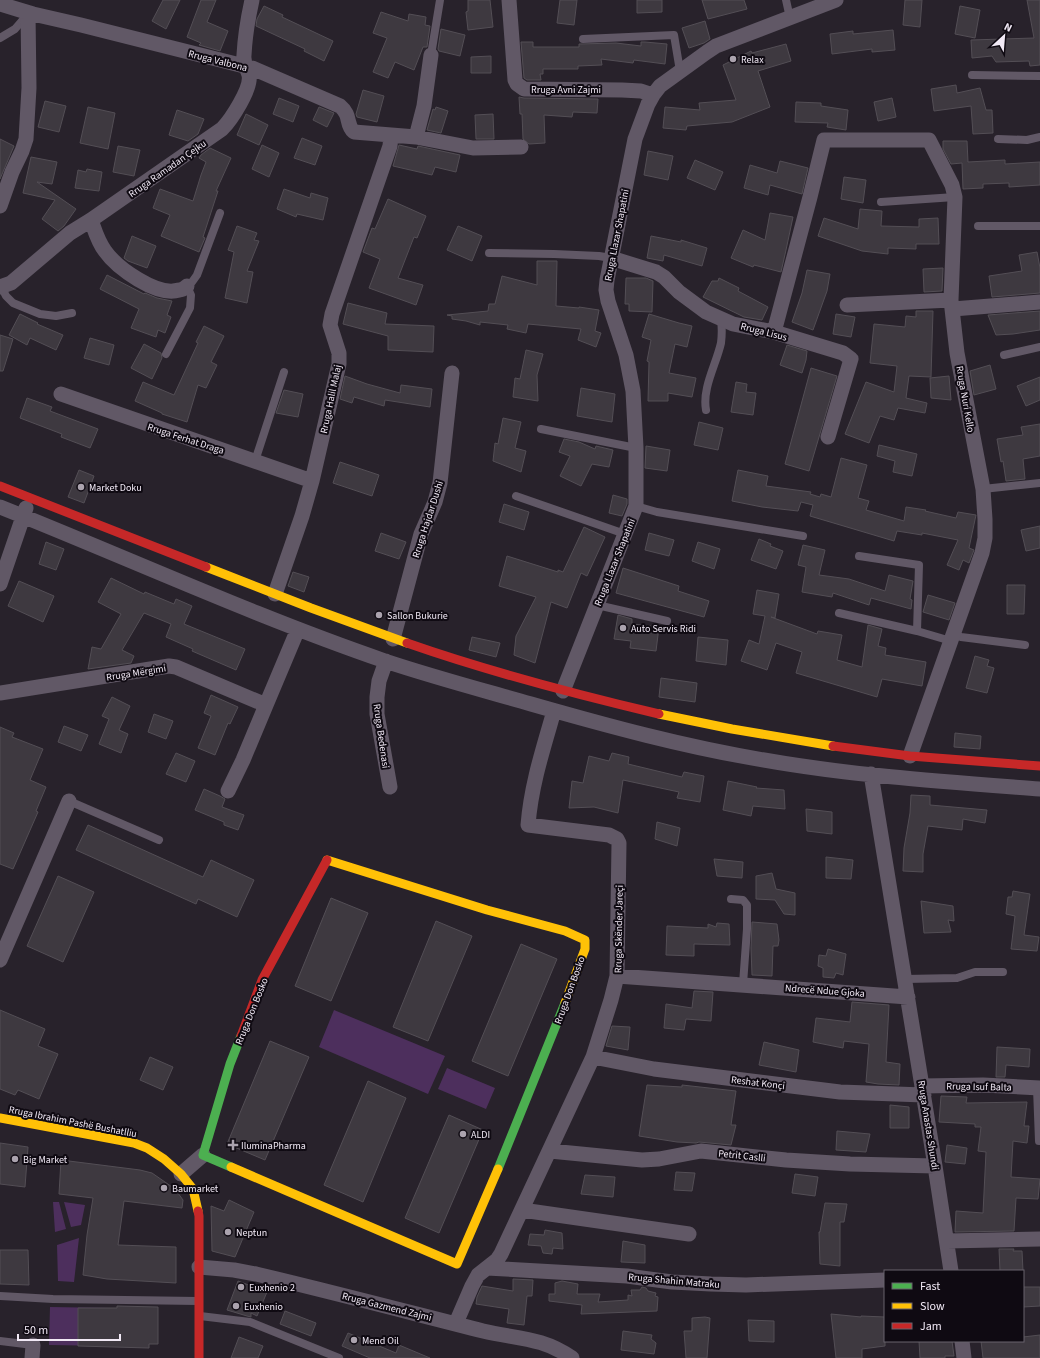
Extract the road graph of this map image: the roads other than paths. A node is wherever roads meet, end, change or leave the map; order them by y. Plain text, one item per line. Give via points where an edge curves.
1 (252, 0) edge
2 (440, 0) edge
3 (509, 0) edge
4 (786, 0) edge
5 (836, 0) edge
6 (0, 4) edge
7 (28, 13) junction
8 (790, 18) junction
9 (0, 38) edge
10 (583, 39) dead end
11 (431, 55) joint
12 (245, 66) junction
13 (680, 71) junction
14 (972, 75) dead end
15 (1040, 76) edge
16 (653, 94) junction
17 (391, 136) junction
18 (416, 137) junction
19 (1040, 137) edge
20 (998, 139) dead end
21 (521, 147) dead end
22 (955, 197) junction
23 (881, 202) dead end
24 (0, 206) edge
25 (220, 214) dead end
26 (91, 220) junction
27 (978, 226) dead end
28 (1040, 226) edge
29 (489, 254) dead end
30 (611, 258) junction
31 (187, 286) junction
32 (1, 287) edge
33 (1040, 302) edge
34 (847, 305) dead end
35 (952, 305) junction
36 (72, 313) dead end
37 (721, 319) junction
38 (774, 332) junction
39 (1040, 347) edge
40 (166, 354) dead end
41 (1004, 355) dead end
42 (284, 372) dead end
43 (452, 373) dead end
44 (60, 394) dead end
45 (706, 410) dead end
46 (541, 429) dead end
47 (828, 437) dead end
48 (636, 448) junction
49 (255, 461) junction
50 (312, 481) junction
51 (1040, 483) edge
52 (0, 486) edge
53 (983, 489) junction
54 (516, 496) dead end
55 (30, 498) junction
56 (636, 506) junction
57 (0, 507) edge
58 (23, 516) junction
59 (625, 534) junction
60 (803, 536) dead end
61 (859, 556) dead end
62 (0, 584) edge
63 (275, 594) junction
64 (597, 605) junction
65 (839, 613) dead end
66 (667, 621) dead end
67 (298, 629) junction
68 (917, 631) junction
69 (952, 638) junction
70 (393, 639) junction
71 (1025, 645) dead end
72 (386, 661) junction
73 (563, 691) junction
74 (0, 693) edge
75 (266, 705) junction
76 (554, 711) junction
77 (910, 756) junction
78 (1040, 766) edge
79 (871, 774) junction
80 (390, 787) dead end
81 (1040, 789) edge
82 (228, 791) dead end
83 (69, 801) joint
84 (159, 840) dead end
85 (731, 899) dead end
86 (0, 960) edge
87 (1002, 972) dead end
88 (617, 976) junction
89 (905, 979) junction
90 (743, 984) junction
91 (908, 996) junction
92 (593, 1057) junction
93 (1038, 1088) edge
94 (923, 1090) junction
95 (0, 1118) edge
96 (1039, 1141) dead end
97 (550, 1151) junction
98 (203, 1155) junction
99 (936, 1166) junction
100 (181, 1174) junction
101 (522, 1210) junction
102 (689, 1234) dead end
103 (1040, 1239) edge
104 (947, 1241) junction
105 (199, 1267) junction
106 (487, 1268) junction
107 (951, 1270) edge
108 (884, 1280) edge
109 (0, 1296) edge
110 (199, 1301) junction
111 (199, 1316) junction
112 (456, 1323) junction
113 (0, 1341) edge
114 (962, 1342) edge
115 (33, 1352) edge
116 (199, 1358) edge
117 (339, 1358) edge
118 (572, 1358) edge
119 (964, 1358) edge

1 - 12 street, Rruga Ramadan Çejku via 247,22
2 - 11 lane
3 - 16 street, Rruga Avni Zajmi via 515,80 520,87 641,91
4 - 8 lane
5 - 8 street, Rruga Llazar Shapatini
6 - 7 street, Rruga Valbona
7 - 9 lane via 15,29
7 - 12 street, Rruga Valbona
7 - 24 street via 29,88 26,139
8 - 13 street, Rruga Llazar Shapatini via 716,46
10 - 13 lane via 674,35
11 - 18 street via 427,89
12 - 17 street, Rruga Valbona via 340,106 345,110 350,129 354,132
12 - 26 street, Rruga Ramadan Çejku via 249,76 248,85 231,119 222,129
13 - 16 street, Rruga Llazar Shapatini
14 - 15 lane
16 - 30 street, Rruga Llazar Shapatini via 634,139
17 - 18 street, Rruga Valbona
17 - 50 street, Rruga Halil Malaj via 388,153 332,314 330,325 339,353 339,364
18 - 21 street, Rruga Valbona via 473,148
19 - 20 lane via 1027,140
22 - 23 lane
22 - 35 street, Rruga Nuri Kello
22 - 38 street, Rruga Nuri Kello via 952,185 929,140 824,140
25 - 31 lane via 196,275
26 - 31 street via 106,253 128,274 155,288 168,291 178,291
26 - 32 street, Rruga Ramadan Çejku via 70,233 11,282
27 - 28 lane
29 - 30 lane via 524,253
30 - 37 street, Rruga Lisus via 656,272 706,312
30 - 48 street, Rruga Llazar Shapatini via 606,290 630,375
31 - 40 lane via 191,295 190,308
32 - 36 lane via 13,303 27,309 49,316
33 - 35 street
34 - 35 street
35 - 53 street, Rruga Nuri Kello via 957,353
37 - 38 street, Rruga Lisus
37 - 45 lane via 722,332 707,390
38 - 47 street, Rruga Lisus via 843,353 851,359
39 - 41 lane
42 - 49 lane
43 - 70 street, Rruga Hajdar Dushi via 440,482 435,502 421,534
44 - 49 street, Rruga Ferhat Draga
46 - 48 lane
48 - 56 street, Rruga Llazar Shapatini
49 - 50 street, Rruga Ferhat Draga
50 - 63 street, Rruga Halil Malaj
51 - 53 lane
52 - 55 street
53 - 69 street, Rruga Nuri Kello via 985,538 982,553
54 - 59 lane
55 - 58 street
55 - 63 street
56 - 59 street, Rruga Llazar Shapatini
56 - 60 lane via 657,512
57 - 58 street
58 - 62 street
58 - 67 street
59 - 64 street, Rruga Llazar Shapatini
61 - 68 lane via 919,565
63 - 70 street
64 - 66 lane
64 - 73 street, Rruga Llazar Shapatini
65 - 68 lane
67 - 72 street
67 - 75 street
68 - 69 lane
69 - 71 lane
69 - 77 street, Rruga Nuri Kello
70 - 73 street
72 - 76 street
72 - 80 street, Rruga Bedenasi via 376,697
73 - 77 street via 716,726
74 - 75 street, Rruga Mërgimi via 169,666
75 - 82 street
76 - 79 street via 686,745 764,760
76 - 88 street, Rruga Skënder Jareçi via 529,802 528,825 609,835 618,839
77 - 78 street
79 - 81 street
79 - 89 street, Rruga Anastas Shundi
83 - 84 lane
83 - 86 street
85 - 90 lane via 743,900 747,905
87 - 89 lane via 975,972 958,978
88 - 90 street, Ndrecë Ndue Gjoka
88 - 92 street, Rruga Skënder Jareçi
89 - 91 street, Rruga Anastas Shundi
90 - 91 street, Ndrecë Ndue Gjoka
91 - 94 street, Rruga Anastas Shundi
92 - 94 street, Reshat Konçi via 654,1069 833,1091
92 - 97 street, Rruga Skënder Jareçi
93 - 94 street, Rruga Isuf Balta via 983,1085
93 - 96 lane, Rruga Isuf Balta
94 - 99 street, Rruga Anastas Shundi
95 - 100 street, Rruga Ibrahim Pashë Bushatlliu via 134,1142 164,1159
97 - 99 street, Petrit Caslli via 642,1160 701,1151 843,1164
97 - 101 street, Rruga Skënder Jareçi
98 - 98 street, Rruga Don Bosko via 230,1064 262,980 327,860 487,910 565,931 585,940 585,949 567,1000 457,1264
98 - 100 street
99 - 104 street, Rruga Anastas Shundi
100 - 105 street via 193,1189 199,1216
101 - 102 street
101 - 106 street, Rruga Skënder Jareçi via 501,1254
103 - 104 street
104 - 107 street, Rruga Anastas Shundi
105 - 110 street
105 - 112 street, Rruga Gazmend Zajmi via 256,1274
106 - 108 street, Rruga Shahin Matraku via 711,1284
106 - 112 street, Rruga Skënder Jareçi via 478,1275
109 - 110 lane
110 - 111 street
111 - 116 street
111 - 117 lane via 250,1322
112 - 118 street, Rruga Gazmend Zajmi via 545,1343
113 - 115 lane
114 - 119 street

